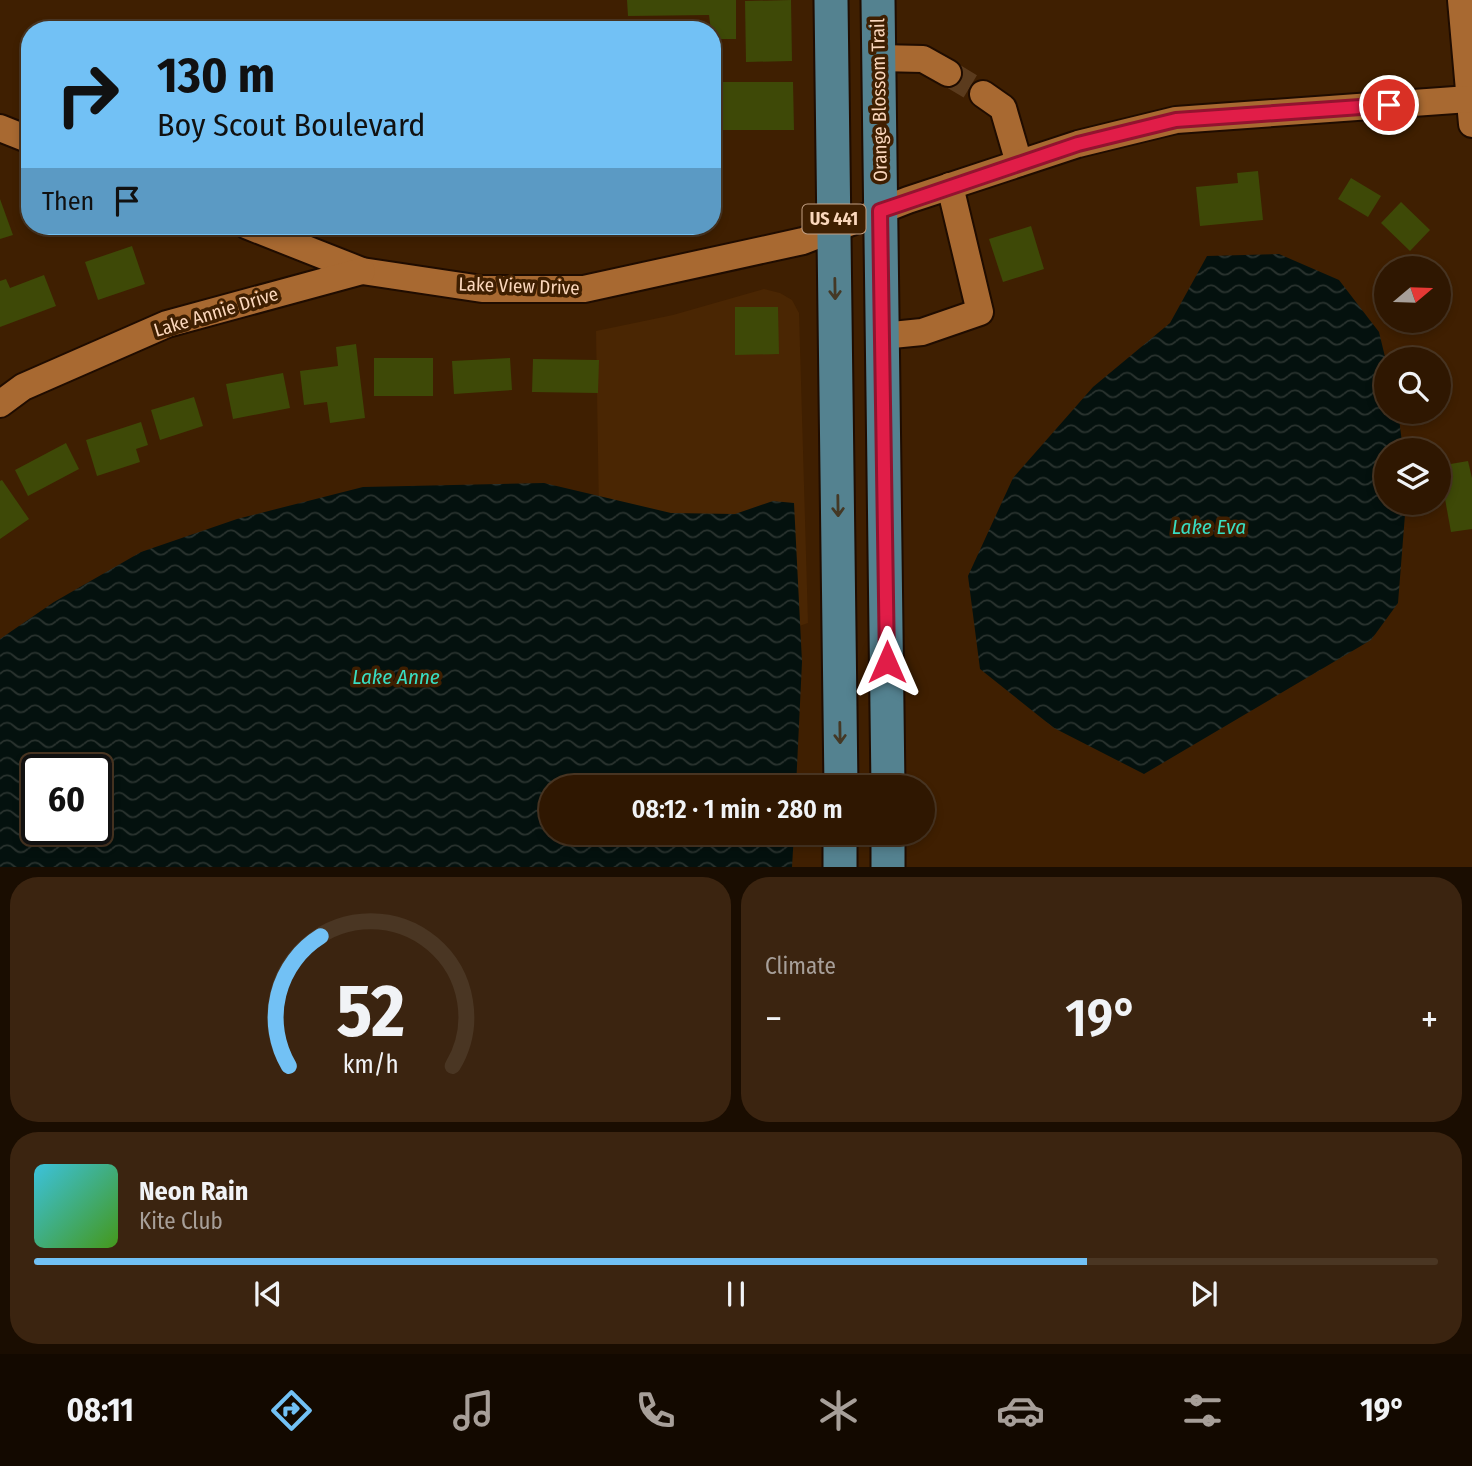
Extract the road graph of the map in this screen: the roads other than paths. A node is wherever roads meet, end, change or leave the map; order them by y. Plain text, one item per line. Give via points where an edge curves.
1 (831, 0) edge
2 (849, 0) edge
3 (878, 0) edge
4 (1461, 0) edge
5 (879, 58) junction
6 (948, 73) tunnel mouth
7 (983, 93) tunnel mouth
8 (1470, 112) edge
9 (0, 128) edge
10 (21, 136) edge
11 (1019, 163) junction
12 (950, 186) junction
13 (880, 211) junction
14 (834, 230) junction
15 (271, 235) edge
16 (362, 271) junction
17 (882, 336) junction
18 (0, 404) edge
19 (841, 775) edge
20 (888, 775) edge
21 (841, 845) edge
22 (888, 845) edge
23 (840, 867) edge
24 (888, 867) edge

1 - 14 main road, US 441
2 - 13 main road via 856,166
3 - 5 main road, Orange Blossom Trail / US 441
4 - 8 street
5 - 6 street via 923,59
5 - 13 main road, Orange Blossom Trail / US 441
7 - 11 street via 1003,108
8 - 11 street, Lake View Drive via 1176,120
9 - 10 street
11 - 12 street, Lake View Drive
12 - 13 street, Lake View Drive
12 - 17 street via 980,312 922,332
13 - 14 street, Lake View Drive
13 - 17 main road, Orange Blossom Trail / US 441
14 - 16 street, Lake View Drive via 770,250 584,289 482,289
14 -> 19 main road, US 441
15 - 16 street, Lake View Drive
16 - 18 street, Lake Annie Drive via 167,324 23,387
17 - 20 main road, Orange Blossom Trail / US 441
21 - 23 main road
22 - 24 main road

